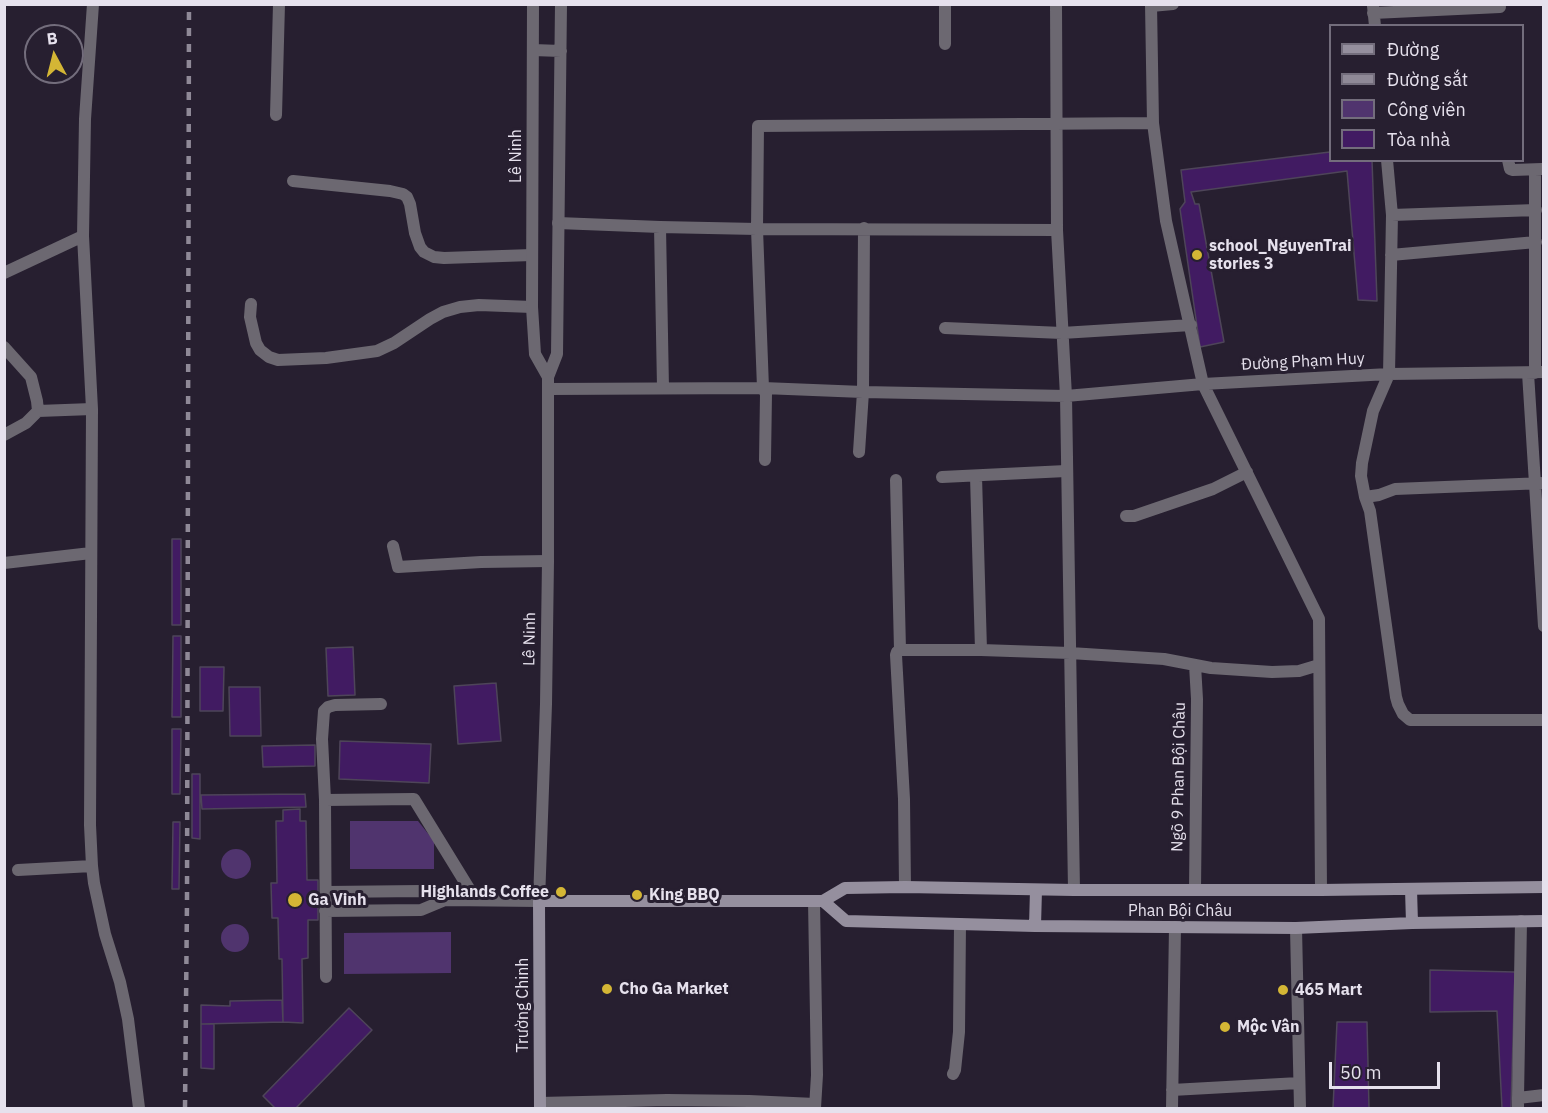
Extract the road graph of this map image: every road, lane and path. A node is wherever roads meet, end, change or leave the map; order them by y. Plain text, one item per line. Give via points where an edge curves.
1 (93, 4) edge
2 (279, 4) edge
3 (533, 4) edge
4 (561, 4) edge
5 (945, 4) edge
6 (1056, 4) edge
7 (1173, 4) edge
8 (1151, 5) edge
9 (1500, 6) dead end
10 (1374, 14) edge
11 (945, 44) dead end
12 (533, 50) junction
13 (561, 51) junction
14 (276, 115) dead end
15 (1153, 123) junction
16 (1057, 124) junction
17 (1387, 162) edge
18 (1508, 162) edge
19 (1539, 169) edge
20 (293, 181) dead end
21 (1536, 210) junction
22 (1392, 215) junction
23 (558, 223) junction
24 (660, 227) junction
25 (864, 228) junction
26 (757, 229) junction
27 (1057, 230) junction
28 (83, 236) junction
29 (1536, 242) junction
30 (532, 255) junction
31 (1391, 255) junction
32 (4, 273) edge
33 (251, 304) dead end
34 (532, 307) junction
35 (1191, 324) junction
36 (945, 328) dead end
37 (1062, 333) junction
38 (4, 346) edge
39 (1536, 373) edge
40 (1389, 374) junction
41 (548, 383) junction
42 (1203, 384) junction
43 (663, 388) junction
44 (763, 388) junction
45 (863, 392) junction
46 (1066, 396) junction
47 (92, 409) junction
48 (38, 411) junction
49 (4, 435) edge
50 (859, 452) dead end
51 (765, 460) dead end
52 (1066, 471) junction
53 (1247, 472) junction
54 (976, 476) junction
55 (942, 477) dead end
56 (896, 480) dead end
57 (1539, 483) edge
58 (1365, 497) junction
59 (1126, 516) dead end
60 (393, 546) dead end
61 (91, 553) junction
62 (548, 561) junction
63 (4, 563) edge
64 (1544, 626) edge
65 (900, 650) junction
66 (981, 650) junction
67 (1070, 653) junction
68 (1195, 665) junction
69 (1319, 665) junction
70 (381, 704) dead end
71 (1544, 720) edge
72 (325, 800) junction
73 (92, 866) junction
74 (18, 870) dead end
75 (906, 886) junction
76 (1544, 887) edge
77 (1411, 889) junction
78 (1036, 890) junction
79 (1074, 890) junction
80 (1194, 890) junction
81 (1321, 890) junction
82 (326, 892) junction
83 (445, 900) junction
84 (476, 900) junction
85 (539, 901) junction
86 (819, 901) junction
87 (325, 910) junction
88 (1521, 921) junction
89 (1544, 921) edge
90 (1412, 923) junction
91 (960, 924) junction
92 (1035, 926) junction
93 (1175, 927) junction
94 (1296, 928) junction
95 (326, 977) dead end
96 (952, 1074) dead end
97 (1299, 1083) junction
98 (1172, 1090) junction
99 (1544, 1095) edge
100 (1518, 1103) edge
101 (540, 1106) edge
102 (815, 1106) edge
103 (139, 1108) edge
104 (1172, 1108) edge
105 (1299, 1108) edge

1 - 28 street via 85,118
2 - 14 street
3 - 12 street, Lê Ninh
4 - 13 street, Lê Ninh
5 - 11 street
6 - 16 street
7 - 8 street
8 - 15 street
9 - 10 street
12 - 13 street
12 - 30 street, Lê Ninh
13 - 23 street, Lê Ninh
15 - 16 street
15 - 35 street via 1166,221
16 - 26 street via 758,126
16 - 27 street
17 - 22 street
18 - 19 street via 1513,170
19 - 21 street
20 - 30 street via 403,194 410,204 420,247 427,255
21 - 22 street
21 - 29 street
22 - 31 street
23 - 24 street
23 - 41 street, Lê Ninh via 557,354
24 - 26 street
24 - 43 street
25 - 26 street
25 - 27 street
25 - 45 street
26 - 44 street
27 - 37 street
28 - 32 street
28 - 47 street
29 - 31 street
29 - 39 street
30 - 34 street, Lê Ninh
31 - 40 street
33 - 34 street via 256,343 269,357 278,360 377,351 460,307
34 - 41 street, Lê Ninh via 535,354
35 - 37 street
35 - 42 street
36 - 37 street
37 - 46 street
38 - 48 street via 31,377
39 - 40 street, Đường Phạm Huy
39 - 57 street
40 - 42 street, Đường Phạm Huy
40 - 58 street via 1373,411 1362,462
41 - 43 street, Đường Phạm Huy
41 - 62 street, Lê Ninh
42 - 46 street, Đường Phạm Huy
42 - 53 street
43 - 44 street, Đường Phạm Huy
44 - 45 street, Đường Phạm Huy
44 - 51 street
45 - 46 street, Đường Phạm Huy
45 - 50 street
46 - 52 street
47 - 48 street
47 - 61 street
48 - 49 street
52 - 54 street
52 - 67 street
53 - 59 street via 1213,489
53 - 69 street via 1319,619
54 - 55 street
54 - 66 street
56 - 65 street
57 - 58 street via 1395,489
57 - 64 street
58 - 71 street via 1396,696 1403,714 1410,720
60 - 62 street via 398,567
61 - 63 street
61 - 73 street
62 - 85 street, Lê Ninh
65 - 66 street
65 - 75 street via 896,655
66 - 67 street
67 - 68 street via 1164,659
67 - 79 street
68 - 69 street via 1272,672
68 - 80 street, Ngõ 9 Phan Bội Châu
69 - 81 street
70 - 72 street via 335,705 324,711
72 - 82 street
72 - 84 street via 414,799
73 - 74 street
73 - 103 street via 128,1019
75 - 78 main road, Phan Bội Châu
75 - 86 main road, Phan Bội Châu via 845,888
76 - 77 main road, Phan Bội Châu
77 - 81 main road, Phan Bội Châu
77 - 90 main road
78 - 79 main road, Phan Bội Châu
78 - 92 main road
79 - 80 main road, Phan Bội Châu
80 - 81 main road, Phan Bội Châu
82 - 83 street via 421,891
82 - 87 street
83 - 84 street
83 - 87 street via 421,910
84 - 85 street
85 - 86 main road, Phan Bội Châu
85 - 101 main road, Trường Chinh
86 - 91 main road, Phan Bội Châu via 846,921
86 - 102 street
87 - 95 street
88 - 89 main road, Phan Bội Châu
88 - 90 main road, Phan Bội Châu
88 - 100 street
90 - 94 main road, Phan Bội Châu
91 - 92 main road, Phan Bội Châu
91 - 96 street via 959,1032
92 - 93 main road, Phan Bội Châu
93 - 94 main road, Phan Bội Châu
93 - 98 street
94 - 97 street
97 - 98 street
97 - 105 street
98 - 104 street
99 - 100 street
101 - 102 street via 667,1100

